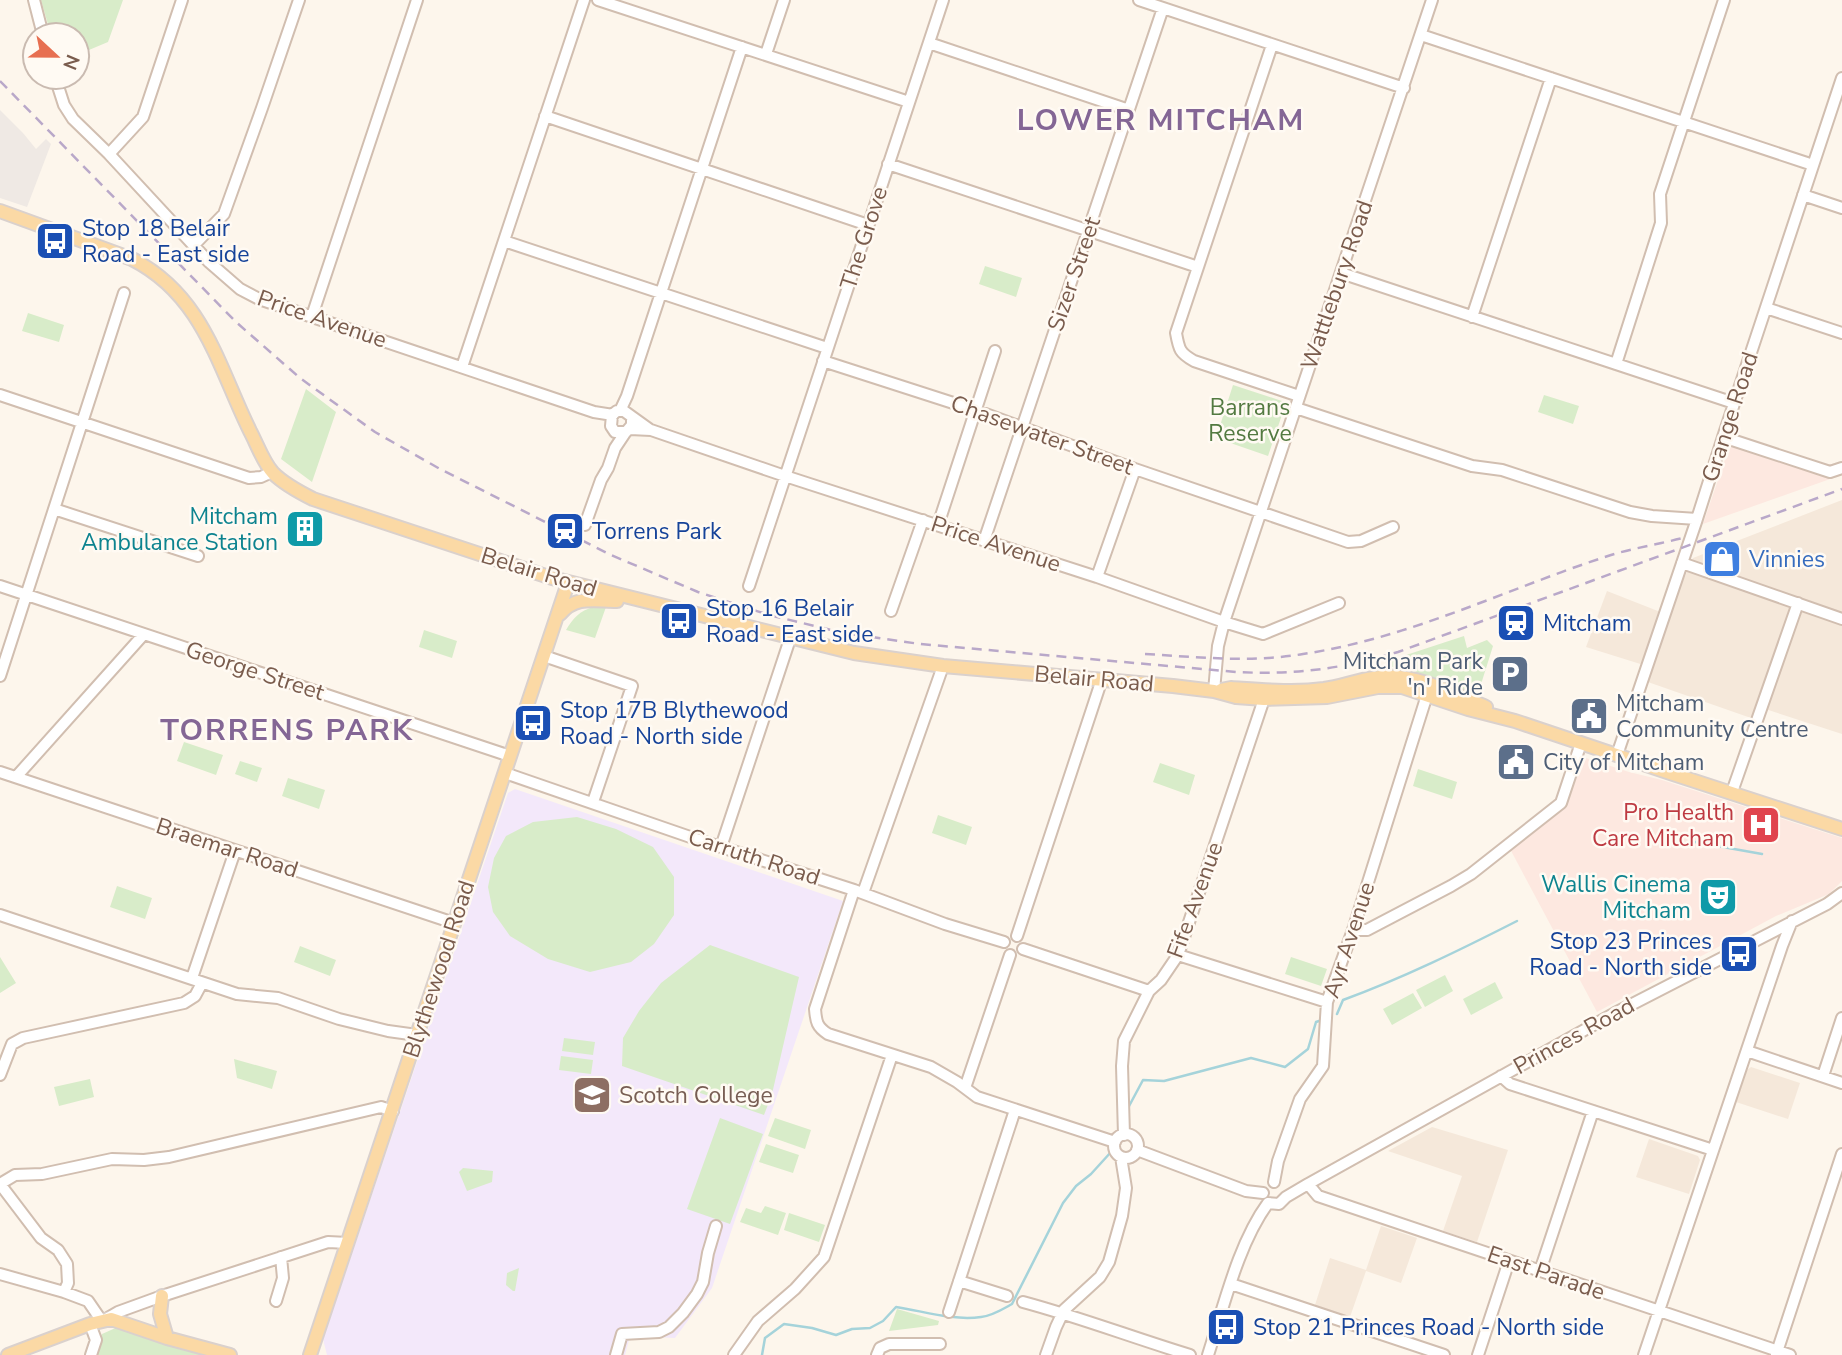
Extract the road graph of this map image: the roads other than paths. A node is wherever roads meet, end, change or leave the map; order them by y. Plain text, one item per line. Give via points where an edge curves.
1 (34, 0) edge
2 (181, 0) edge
3 (299, 0) edge
4 (417, 0) edge
5 (584, 0) edge
6 (598, 0) edge
7 (784, 0) edge
8 (943, 0) edge
9 (1139, 0) edge
10 (1432, 0) edge
11 (1724, 0) edge
12 (1163, 8) junction
13 (39, 21) edge
14 (1421, 34) junction
15 (929, 43) junction
16 (1272, 45) junction
17 (742, 47) junction
18 (766, 54) junction
19 (1551, 78) junction
20 (1842, 78) edge
21 (1404, 88) junction
22 (60, 91) edge
23 (909, 102) junction
24 (1129, 110) junction
25 (545, 116) junction
26 (1683, 122) junction
27 (109, 154) junction
28 (888, 164) junction
29 (1813, 165) junction
30 (702, 170) junction
31 (1803, 195) junction
32 (1842, 208) edge
33 (0, 211) edge
34 (868, 225) junction
35 (1088, 230) junction
36 (504, 240) junction
37 (194, 245) junction
38 (1198, 267) junction
39 (1341, 273) junction
40 (124, 293) dead end
41 (662, 293) junction
42 (1766, 308) junction
43 (312, 316) junction
44 (1472, 317) junction
45 (1842, 333) edge
46 (827, 348) junction
47 (995, 351) dead end
48 (823, 361) junction
49 (1616, 364) junction
50 (462, 367) junction
51 (0, 395) edge
52 (1298, 402) junction
53 (1734, 403) junction
54 (975, 410) junction
55 (621, 421) junction
56 (82, 423) junction
57 (1022, 428) junction
58 (1723, 437) junction
59 (1135, 468) junction
60 (1842, 468) edge
61 (272, 472) junction
62 (785, 476) junction
63 (54, 509) junction
64 (1261, 512) junction
65 (1697, 519) junction
66 (923, 520) junction
67 (585, 525) dead end
68 (938, 525) junction
69 (1394, 527) dead end
70 (984, 541) junction
71 (198, 556) dead end
72 (1682, 563) junction
73 (1097, 577) junction
74 (568, 583) junction
75 (0, 586) edge
76 (749, 586) dead end
77 (26, 595) junction
78 (635, 600) junction
79 (1339, 603) dead end
80 (1798, 603) junction
81 (891, 611) dead end
82 (1205, 615) junction
83 (1842, 619) edge
84 (1224, 622) junction
85 (554, 623) junction
86 (144, 634) junction
87 (790, 639) junction
88 (1218, 646) junction
89 (544, 656) junction
90 (943, 666) junction
91 (0, 676) edge
92 (1101, 679) junction
93 (1214, 691) junction
94 (1427, 695) junction
95 (1264, 699) junction
96 (1515, 721) junction
97 (1581, 743) junction
98 (1617, 755) junction
99 (510, 756) junction
100 (0, 772) edge
101 (505, 773) junction
102 (16, 777) junction
103 (1732, 792) junction
104 (593, 802) junction
105 (1842, 829) edge
106 (721, 847) junction
107 (235, 851) junction
108 (859, 891) junction
109 (1842, 893) edge
110 (0, 915) edge
111 (1792, 921) junction
112 (454, 923) junction
113 (1353, 930) junction
114 (1769, 933) junction
115 (1017, 936) junction
116 (1004, 942) junction
117 (1782, 945) junction
118 (1023, 949) junction
119 (1178, 954) junction
120 (1010, 955) junction
121 (197, 980) junction
122 (1149, 991) junction
123 (1327, 1006) junction
124 (1842, 1017) edge
125 (417, 1035) junction
126 (1747, 1051) junction
127 (892, 1055) junction
128 (0, 1075) edge
129 (1501, 1076) junction
130 (1823, 1076) junction
131 (1842, 1083) edge
132 (965, 1088) junction
133 (1015, 1110) junction
134 (393, 1111) junction
135 (1593, 1111) junction
136 (1120, 1138) junction
137 (1137, 1150) junction
138 (1713, 1150) junction
139 (1842, 1154) edge
140 (1121, 1157) junction
141 (1274, 1181) junction
142 (0, 1184) edge
143 (1308, 1184) junction
144 (1285, 1192) junction
145 (1266, 1198) junction
146 (716, 1226) dead end
147 (348, 1243) junction
148 (281, 1257) junction
149 (1509, 1261) junction
150 (1541, 1271) junction
151 (0, 1274) edge
152 (959, 1281) junction
153 (1231, 1284) junction
154 (64, 1292) junction
155 (162, 1296) junction
156 (1007, 1296) dead end
157 (276, 1301) dead end
158 (1023, 1302) dead end
159 (1659, 1311) junction
160 (949, 1312) dead end
161 (1062, 1312) junction
162 (99, 1321) junction
163 (166, 1338) junction
164 (940, 1344) dead end
165 (1777, 1353) edge
166 (8, 1355) edge
167 (91, 1355) edge
168 (230, 1355) edge
169 (310, 1355) edge
170 (616, 1355) edge
171 (734, 1355) edge
172 (877, 1355) edge
173 (1046, 1355) edge
174 (1191, 1355) edge
175 (1208, 1355) edge
176 (1444, 1355) edge
177 (1478, 1355) edge
178 (1644, 1355) edge
179 (1790, 1355) edge

1 - 13 street
2 - 27 street via 143,117
3 - 37 street via 224,214
4 - 43 street
5 - 25 street
6 - 17 street
7 - 18 street
8 - 15 street, The Grove
9 - 12 street
10 - 14 street, Wattlebury Road
11 - 26 street
12 - 16 street
12 - 24 street, Sizer Street
14 - 19 street
14 - 21 street, Wattlebury Road
15 - 23 street, The Grove
15 - 24 street
16 - 21 street
16 - 38 street
17 - 18 street
17 - 30 street
18 - 23 street
19 - 26 street
19 - 44 street
20 - 29 street, Grange Road
21 - 39 street, Wattlebury Road
22 - 27 street, Price Avenue via 73,119
23 - 28 street, The Grove
24 - 35 street, Sizer Street
25 - 30 street
25 - 36 street
26 - 29 street
26 - 49 street via 1660,194 1658,237
27 - 37 street, Price Avenue
28 - 34 street, The Grove
28 - 35 street
29 - 31 street, Grange Road
30 - 34 street
30 - 41 street
31 - 32 street
31 - 42 street, Grange Road
33 - 61 main road, Belair Road via 132,259 166,283 204,329
34 - 46 street, The Grove
35 - 38 street
35 - 57 street, Sizer Street
36 - 41 street
36 - 50 street
37 - 43 street, Price Avenue via 240,289
38 - 52 street via 1176,333 1182,354
39 - 44 street
39 - 52 street, Wattlebury Road
40 - 56 street
41 - 46 street
41 - 55 street
42 - 45 street
42 - 53 street, Grange Road
43 - 50 street, Price Avenue
44 - 49 street
46 - 48 street, The Grove
47 - 54 street
48 - 54 street, Chasewater Street
48 - 62 street, The Grove
49 - 53 street
50 - 55 street, Price Avenue
51 - 56 street
52 - 64 street, Wattlebury Road
52 - 65 street via 1472,466 1502,470 1630,512
53 - 58 street, Grange Road
54 - 57 street, Chasewater Street
54 - 68 street
55 - 62 street, Price Avenue
55 - 67 street
56 - 61 street via 249,478
56 - 63 street
57 - 59 street, Chasewater Street
57 - 70 street, Sizer Street
58 - 60 street via 1830,472
58 - 65 street, Grange Road
59 - 64 street, Chasewater Street
59 - 73 street
61 - 74 main road, Belair Road via 313,499
62 - 66 street, Price Avenue
62 - 76 street, The Grove
63 - 71 street
63 - 77 street
64 - 69 street, Chasewater Street via 1348,542
64 - 84 street, Wattlebury Road
65 - 72 street, Grange Road
66 - 68 street, Price Avenue
66 - 81 street
68 - 70 street, Price Avenue
70 - 73 street, Price Avenue
72 - 80 street
72 - 98 street, Grange Road
73 - 82 street, Price Avenue
74 - 78 main road, Belair Road
74 - 85 main road, Blythewood Road
75 - 77 street, George Street
77 - 86 street, George Street
77 - 91 street
78 - 85 main road via 578,601
78 - 87 main road, Belair Road
79 - 84 street, Price Avenue via 1264,634
80 - 83 street
80 - 103 street
82 - 84 street, Price Avenue
82 - 88 street
84 - 88 street, Wattlebury Road
85 - 89 main road, Blythewood Road
86 - 99 street, George Street
86 - 102 street
87 - 90 main road, Belair Road
87 - 106 street
88 - 93 street, Wattlebury Road
89 - 99 main road, Blythewood Road
89 - 104 street via 632,686
90 - 92 main road, Belair Road
90 - 108 street
92 - 93 main road, Belair Road
92 - 115 street
93 - 95 main road, Belair Road
93 - 96 main road, Belair Road via 1325,689 1377,677 1400,677 1457,694
94 - 95 main road, Belair Road via 1392,686
94 - 96 main road, Belair Road
94 - 113 street, Ayr Avenue
95 - 119 street, Fife Avenue
96 - 97 main road, Belair Road
97 - 98 main road, Belair Road
97 - 113 street via 1561,803 1451,887 1367,930
98 - 103 main road, Belair Road
99 - 101 main road, Blythewood Road
100 - 102 street, Braemar Road
101 - 104 street, Carruth Road
101 - 112 main road, Blythewood Road
102 - 107 street, Braemar Road
103 - 105 main road, Belair Road
104 - 106 street, Carruth Road
106 - 108 street, Carruth Road
107 - 112 street, Braemar Road
107 - 121 street
108 - 116 street, Carruth Road
108 - 127 street via 815,1009 816,1021 828,1034
109 - 111 street, Princes Road
110 - 121 street
111 - 114 street, Princes Road
111 - 117 street
112 - 125 main road, Blythewood Road
113 - 123 street, Ayr Avenue
114 - 117 street
114 - 129 street, Princes Road
115 - 116 street
115 - 118 street
116 - 120 street
117 - 126 street
118 - 120 street
118 - 122 street
119 - 122 street, Fife Avenue
119 - 123 street
120 - 132 street
121 - 125 street via 237,994 278,998 339,1019
121 - 128 street via 195,996 184,1003 23,1038 12,1044
122 - 136 street, Fife Avenue via 1124,1041
123 - 141 street, Ayr Avenue via 1323,1066 1300,1099
124 - 130 street
125 - 134 main road, Blythewood Road
126 - 130 street
126 - 138 street
127 - 132 street via 931,1068
127 - 171 street via 824,1257 758,1321
129 - 135 street via 1510,1084
129 - 143 street, Princes Road
130 - 131 street
132 - 133 street
133 - 136 street
133 - 152 street
134 - 142 street via 380,1108 154,1160 112,1159 15,1175
134 - 147 main road, Blythewood Road
135 - 138 street
135 - 150 street
136 - 137 street via 1133,1138
136 - 140 street via 1115,1150
137 - 140 street via 1129,1158
137 - 145 street
138 - 159 street
139 - 165 street
140 - 161 street via 1126,1188 1109,1262 1100,1278
141 - 144 street
141 - 145 street via 1265,1186
142 - 154 street via 67,1264
143 - 144 street, Princes Road
143 - 149 street, East Parade via 1316,1196
144 - 145 street via 1279,1204
145 - 153 street
146 - 170 street via 697,1294 669,1327 659,1332 621,1334
147 - 148 street via 328,1242
147 - 169 main road, Blythewood Road
148 - 155 street
148 - 157 street via 283,1278
149 - 150 street, East Parade
149 - 177 street
150 - 159 street, East Parade
151 - 154 street
152 - 156 street
152 - 160 street
153 - 175 street
153 - 176 street
154 - 162 street via 88,1301
155 - 162 street
155 - 163 main road via 160,1314
158 - 161 street
159 - 165 street, East Parade
159 - 178 street
161 - 173 street
161 - 174 street
162 - 163 main road via 117,1321
162 - 166 main road
162 - 167 street
163 - 168 main road
164 - 172 street via 889,1344
165 - 179 street, East Parade

